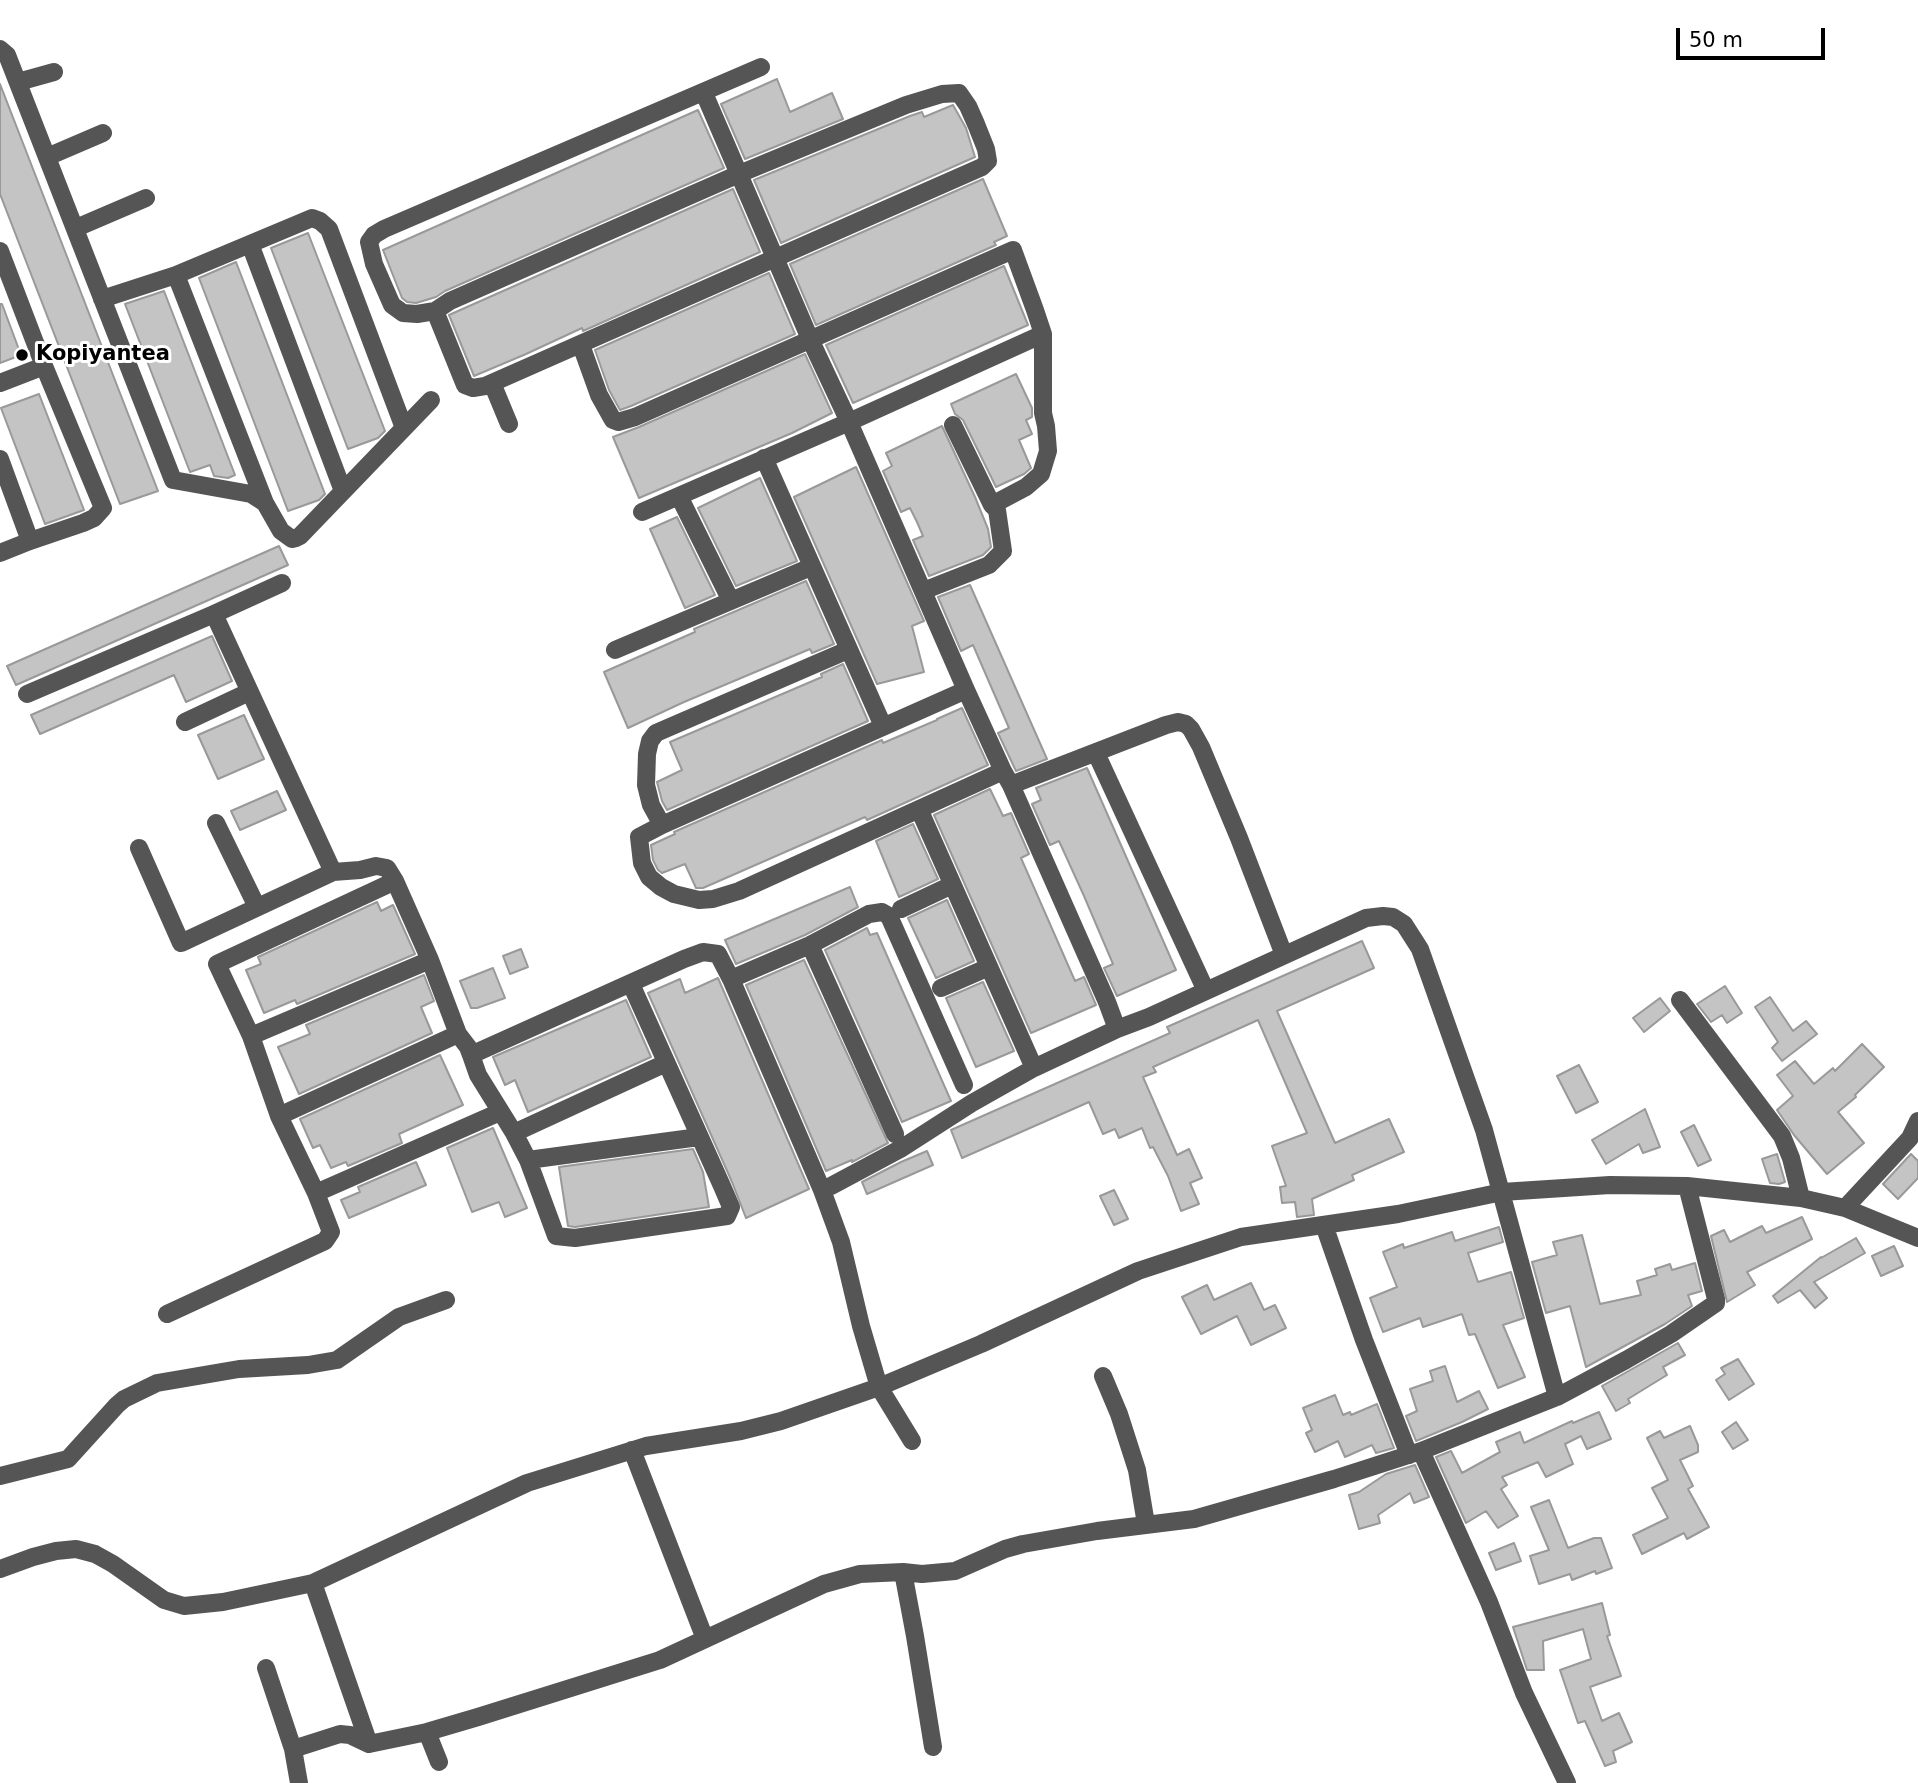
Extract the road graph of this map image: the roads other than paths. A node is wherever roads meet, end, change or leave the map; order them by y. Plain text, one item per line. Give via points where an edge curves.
1 (0, 49) edge
2 (761, 67) dead end
3 (54, 72) dead end
4 (18, 82) junction
5 (704, 93) junction
6 (103, 133) dead end
7 (47, 157) junction
8 (738, 174) junction
9 (146, 198) dead end
10 (76, 228) junction
11 (250, 244) junction
12 (0, 251) edge
13 (775, 257) junction
14 (176, 275) junction
15 (102, 299) junction
16 (435, 311) junction
17 (1043, 334) junction
18 (810, 339) junction
19 (581, 345) junction
20 (44, 366) junction
21 (0, 383) edge
22 (492, 383) junction
23 (431, 400) dead end
24 (849, 422) junction
25 (509, 424) dead end
26 (953, 425) dead end
27 (404, 428) junction
28 (764, 458) junction
29 (0, 459) edge
30 (343, 491) junction
31 (679, 496) junction
32 (265, 503) junction
33 (992, 505) junction
34 (642, 512) dead end
35 (30, 541) junction
36 (0, 553) edge
37 (811, 567) junction
38 (282, 583) dead end
39 (923, 591) junction
40 (731, 601) junction
41 (214, 614) junction
42 (615, 650) dead end
43 (848, 650) junction
44 (966, 690) junction
45 (249, 692) junction
46 (27, 694) dead end
47 (185, 722) dead end
48 (883, 726) junction
49 (1096, 753) junction
50 (1007, 778) junction
51 (919, 809) junction
52 (216, 823) dead end
53 (662, 825) junction
54 (139, 848) dead end
55 (332, 872) junction
56 (395, 881) junction
57 (952, 885) junction
58 (257, 907) junction
59 (901, 909) dead end
60 (810, 945) junction
61 (1284, 955) junction
62 (430, 960) junction
63 (989, 967) junction
64 (731, 979) junction
65 (631, 984) junction
66 (941, 988) dead end
67 (1206, 991) junction
68 (1680, 1000) dead end
69 (1116, 1029) junction
70 (458, 1034) junction
71 (250, 1036) junction
72 (471, 1055) junction
73 (666, 1063) junction
74 (1034, 1068) junction
75 (964, 1084) dead end
76 (500, 1112) junction
77 (279, 1116) junction
78 (1918, 1121) edge
79 (514, 1133) junction
80 (895, 1134) dead end
81 (699, 1137) junction
82 (528, 1160) junction
83 (831, 1185) dead end
84 (1687, 1186) junction
85 (1502, 1192) junction
86 (316, 1193) junction
87 (1801, 1198) junction
88 (1845, 1208) junction
89 (1324, 1225) junction
90 (1918, 1238) edge
91 (446, 1300) dead end
92 (167, 1314) dead end
93 (1103, 1376) dead end
94 (879, 1387) junction
95 (1557, 1397) junction
96 (912, 1441) dead end
97 (632, 1450) junction
98 (1415, 1453) junction
99 (0, 1476) edge
100 (1146, 1524) junction
101 (0, 1569) edge
102 (902, 1572) junction
103 (313, 1583) junction
104 (705, 1639) junction
105 (266, 1668) dead end
106 (427, 1732) junction
107 (369, 1744) junction
108 (933, 1746) dead end
109 (293, 1749) junction
110 (439, 1762) dead end
111 (299, 1783) edge
112 (1567, 1783) edge

1 - 4 street
2 - 5 street
3 - 4 street
4 - 7 street
5 - 8 street
5 - 16 street via 374,235 369,242 374,264 392,304 403,313
6 - 7 street
7 - 10 street
8 - 13 street
8 - 13 street via 942,94 959,93 976,124 988,161 982,167
8 - 16 street
9 - 10 street
10 - 15 street
11 - 14 street
11 - 27 street via 312,218 329,229
11 - 30 street
12 - 20 street
13 - 18 street
13 - 19 street
14 - 15 street
14 - 32 street
15 - 32 street via 173,480 251,494
16 - 22 street via 465,385 473,388
17 - 18 street via 1013,250
17 - 24 street
17 - 33 street via 1048,451 1041,474
18 - 19 street via 618,422 599,395
18 - 24 street
19 - 22 street
20 - 21 street
20 - 35 street via 103,508 83,523
22 - 25 street
23 - 27 street
24 - 28 street
24 - 39 street
26 - 33 street
27 - 30 street
28 - 31 street
28 - 37 street
29 - 35 street
30 - 32 street via 292,539 281,531
31 - 34 street
31 - 40 street
33 - 39 street via 997,510 1003,551 989,565
35 - 36 street
37 - 40 street
37 - 43 street
38 - 41 street
39 - 44 street
40 - 42 street
41 - 45 street
41 - 46 street
43 - 48 street
43 - 53 street via 656,733 648,747 646,785
44 - 48 street
44 - 50 street
45 - 47 street
45 - 55 street
48 - 53 street
49 - 50 street
49 - 61 street via 1173,723 1191,729
49 - 67 street
50 - 51 street
50 - 69 street
51 - 53 street via 739,891 699,900 674,894 646,872 639,837
51 - 57 street
52 - 58 street
54 - 58 street via 181,943
55 - 56 street via 376,866 387,868
55 - 58 street
56 - 62 street
56 - 71 street via 217,964
57 - 59 street
57 - 63 street
60 - 64 street
60 - 75 street via 869,914 889,916
60 - 80 street
61 - 67 street
61 - 85 street via 1366,918 1393,917 1404,924 1420,949
62 - 70 street
62 - 71 street
63 - 66 street
63 - 74 street
64 - 65 street via 718,954 703,952
64 - 94 street via 841,1242
65 - 72 street
65 - 73 street
67 - 69 street
68 - 87 street via 1782,1136
69 - 74 street
70 - 72 street
70 - 77 street
71 - 77 street
72 - 76 street
73 - 79 street
73 - 81 street
74 - 83 street
76 - 79 street
76 - 86 street
77 - 86 street
78 - 88 street via 1910,1138
79 - 82 street
81 - 82 street
81 - 82 street via 729,1202 727,1216 575,1238 556,1236
84 - 85 street via 1609,1185
84 - 87 street
84 - 95 street via 1716,1303 1671,1334
85 - 89 street
85 - 95 street
86 - 92 street via 331,1232 325,1241
87 - 88 street
88 - 90 street
89 - 94 street via 1241,1237 1138,1271
89 - 98 street via 1364,1340
91 - 99 street via 389,1322 337,1360 157,1383 124,1399 68,1459
93 - 100 street via 1137,1470
94 - 96 street
94 - 97 street via 741,1431
95 - 98 street
97 - 103 street via 527,1483
97 - 104 street
98 - 100 street via 1194,1518
98 - 112 street via 1489,1602 1524,1693
100 - 102 street via 1023,1544 955,1570
101 - 103 street via 76,1549 95,1554 164,1600 184,1606
102 - 104 street via 860,1574 824,1584
102 - 108 street
103 - 107 street
104 - 106 street via 660,1660
105 - 109 street
106 - 107 street
106 - 110 street
107 - 109 street via 340,1734
109 - 111 street

